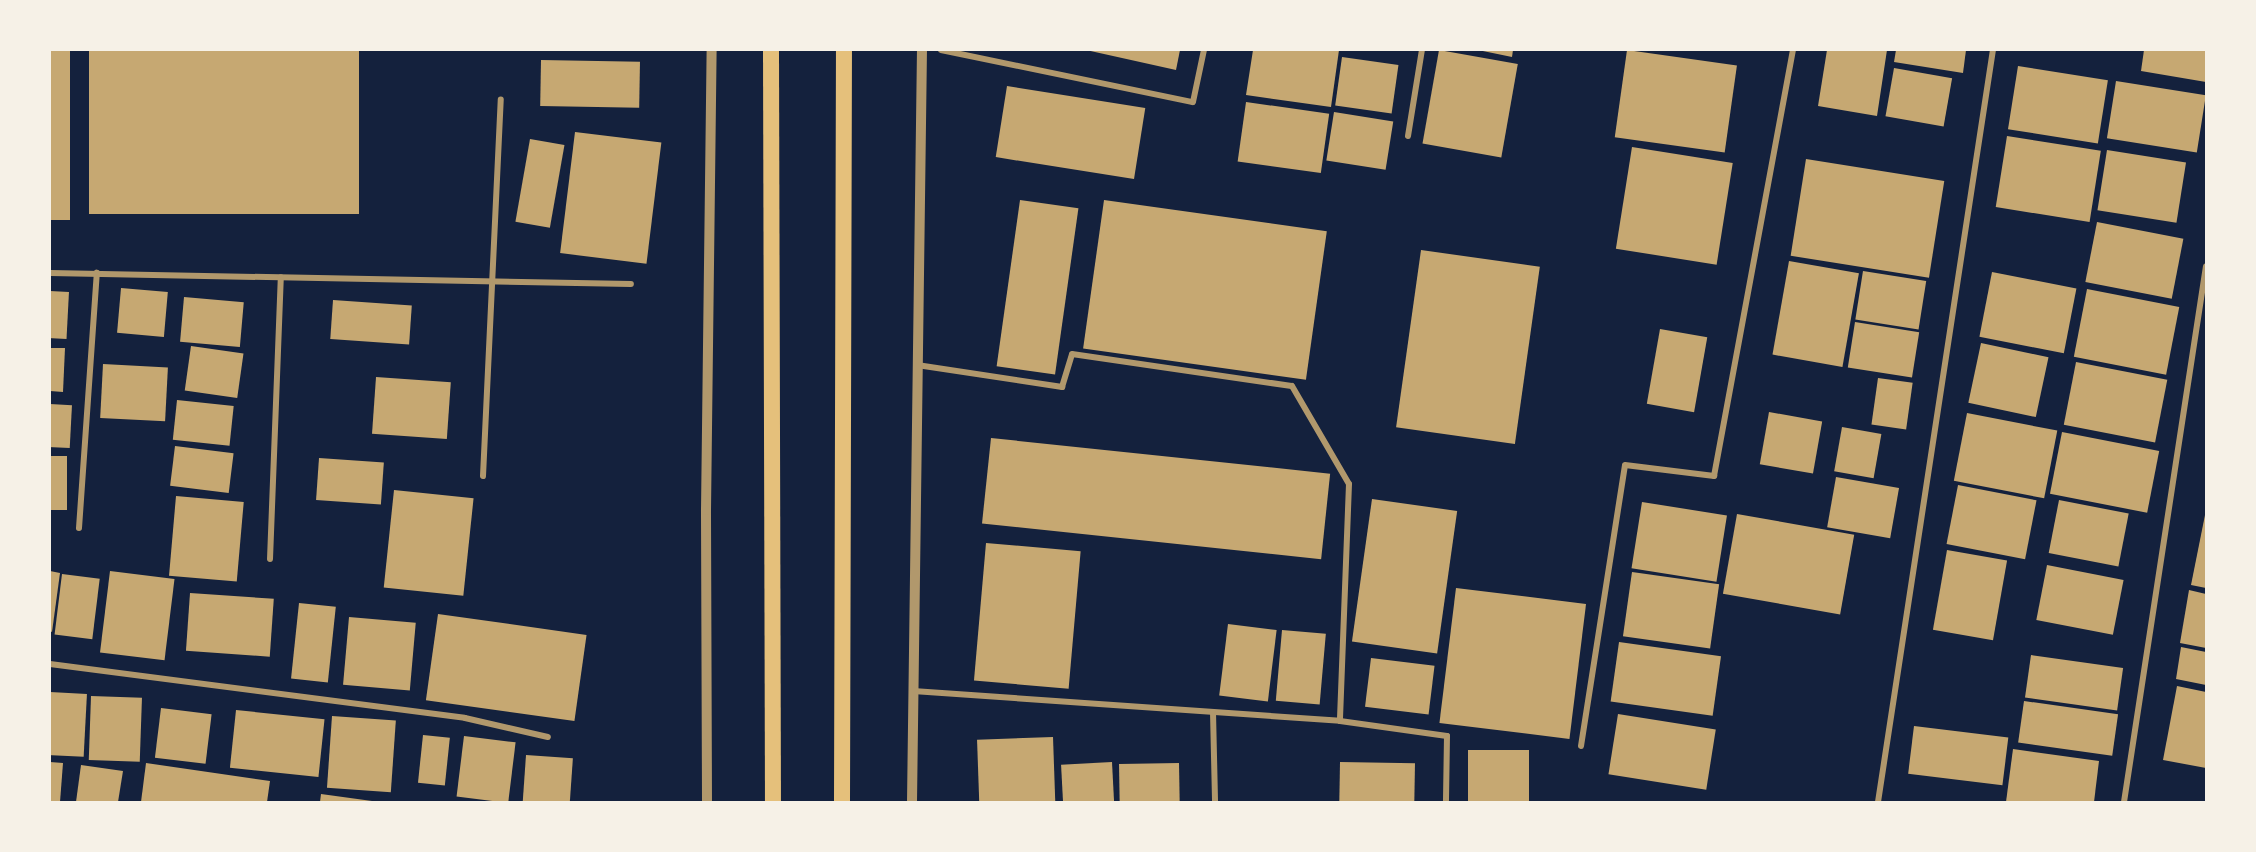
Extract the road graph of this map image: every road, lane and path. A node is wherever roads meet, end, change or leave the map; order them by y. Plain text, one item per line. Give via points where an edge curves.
1 (712, 50) edge
2 (771, 50) edge
3 (844, 50) edge
4 (922, 50) edge
5 (941, 50) edge
6 (1204, 50) edge
7 (1422, 50) edge
8 (1793, 50) edge
9 (1993, 50) edge
10 (501, 99) dead end
11 (1408, 136) dead end
12 (2206, 266) edge
13 (50, 273) edge
14 (97, 273) junction
15 (281, 277) junction
16 (494, 281) junction
17 (631, 284) dead end
18 (916, 365) junction
19 (483, 476) dead end
20 (79, 528) dead end
21 (270, 559) dead end
22 (50, 663) edge
23 (913, 691) junction
24 (1213, 712) junction
25 (1340, 721) junction
26 (548, 737) dead end
27 (1581, 747) dead end
28 (707, 802) edge
29 (773, 802) edge
30 (842, 802) edge
31 (912, 802) edge
32 (1215, 802) edge
33 (1446, 802) edge
34 (1878, 802) edge
35 (2124, 802) edge

1 - 28 street
2 - 29 highway
3 - 30 highway
4 - 18 street
5 - 6 street via 1194,102
7 - 11 street
8 - 27 street via 1714,476 1625,465
9 - 34 street
10 - 16 street
12 - 35 street
13 - 14 street
14 - 15 street
14 - 20 street
15 - 16 street
15 - 21 street
16 - 17 street
16 - 19 street
18 - 23 street
18 - 25 street via 1062,387 1072,354 1292,386 1349,484
22 - 26 street via 465,718
23 - 24 street
23 - 31 street
24 - 25 street
24 - 32 street
25 - 33 street via 1447,736

